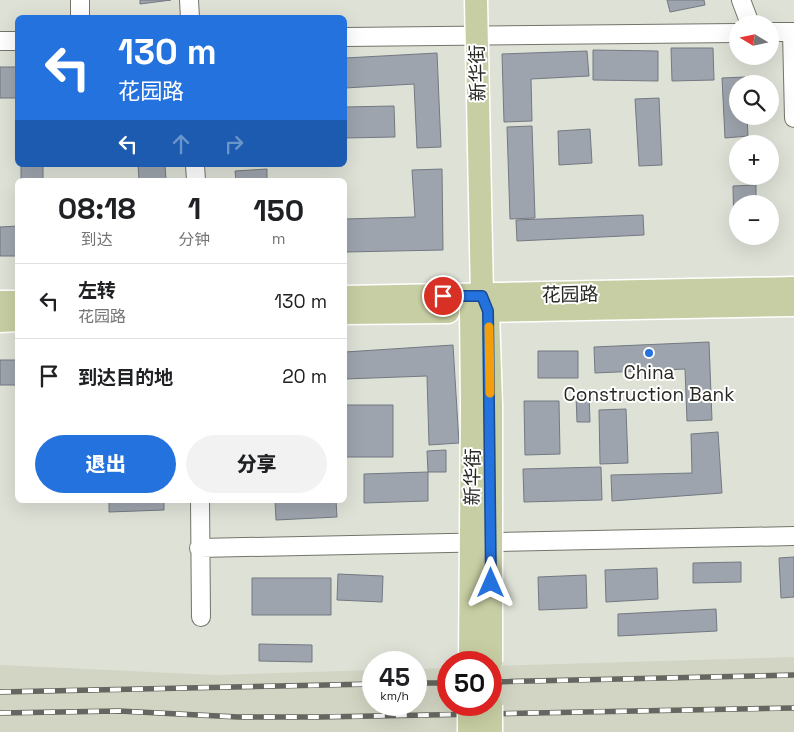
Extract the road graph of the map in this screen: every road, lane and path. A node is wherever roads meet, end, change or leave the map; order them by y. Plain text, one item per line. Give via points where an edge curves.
1 (80, 0) edge
2 (190, 0) edge
3 (476, 0) edge
4 (740, 0) edge
5 (80, 15) edge
6 (190, 15) edge
7 (746, 15) edge
8 (779, 32) edge
9 (793, 32) edge
10 (729, 33) edge
11 (476, 36) junction
12 (347, 37) edge
13 (0, 41) edge
14 (15, 41) edge
15 (794, 118) edge
16 (794, 288) edge
17 (347, 297) edge
18 (0, 302) edge
19 (15, 302) edge
20 (794, 305) edge
21 (480, 306) junction
22 (347, 313) edge
23 (15, 320) edge
24 (0, 321) edge
25 (482, 405) junction
26 (200, 503) edge
27 (794, 536) edge
28 (200, 548) junction
29 (201, 617) dead end
30 (471, 651) edge
31 (491, 651) edge
32 (469, 716) edge
33 (491, 716) edge
34 (469, 732) edge
35 (491, 732) edge

1 - 5 street
2 - 6 street
3 - 11 main road, 新华街
4 - 7 street
8 - 9 street
9 - 15 street
10 - 11 street
11 - 12 street
11 - 21 main road, 新华街
13 - 14 street
16 - 21 main road, 花园路
17 - 21 main road, 花园路
18 - 19 main road
20 - 21 main road, 花园路
21 - 22 main road, 花园路
21 - 25 main road, 新华街
23 - 24 main road
25 - 30 main road, 新华街, bridge
25 - 31 main road, 新华街, bridge
26 - 28 street
27 - 28 street
28 - 29 street
32 - 34 main road, bridge
33 - 35 main road, bridge

